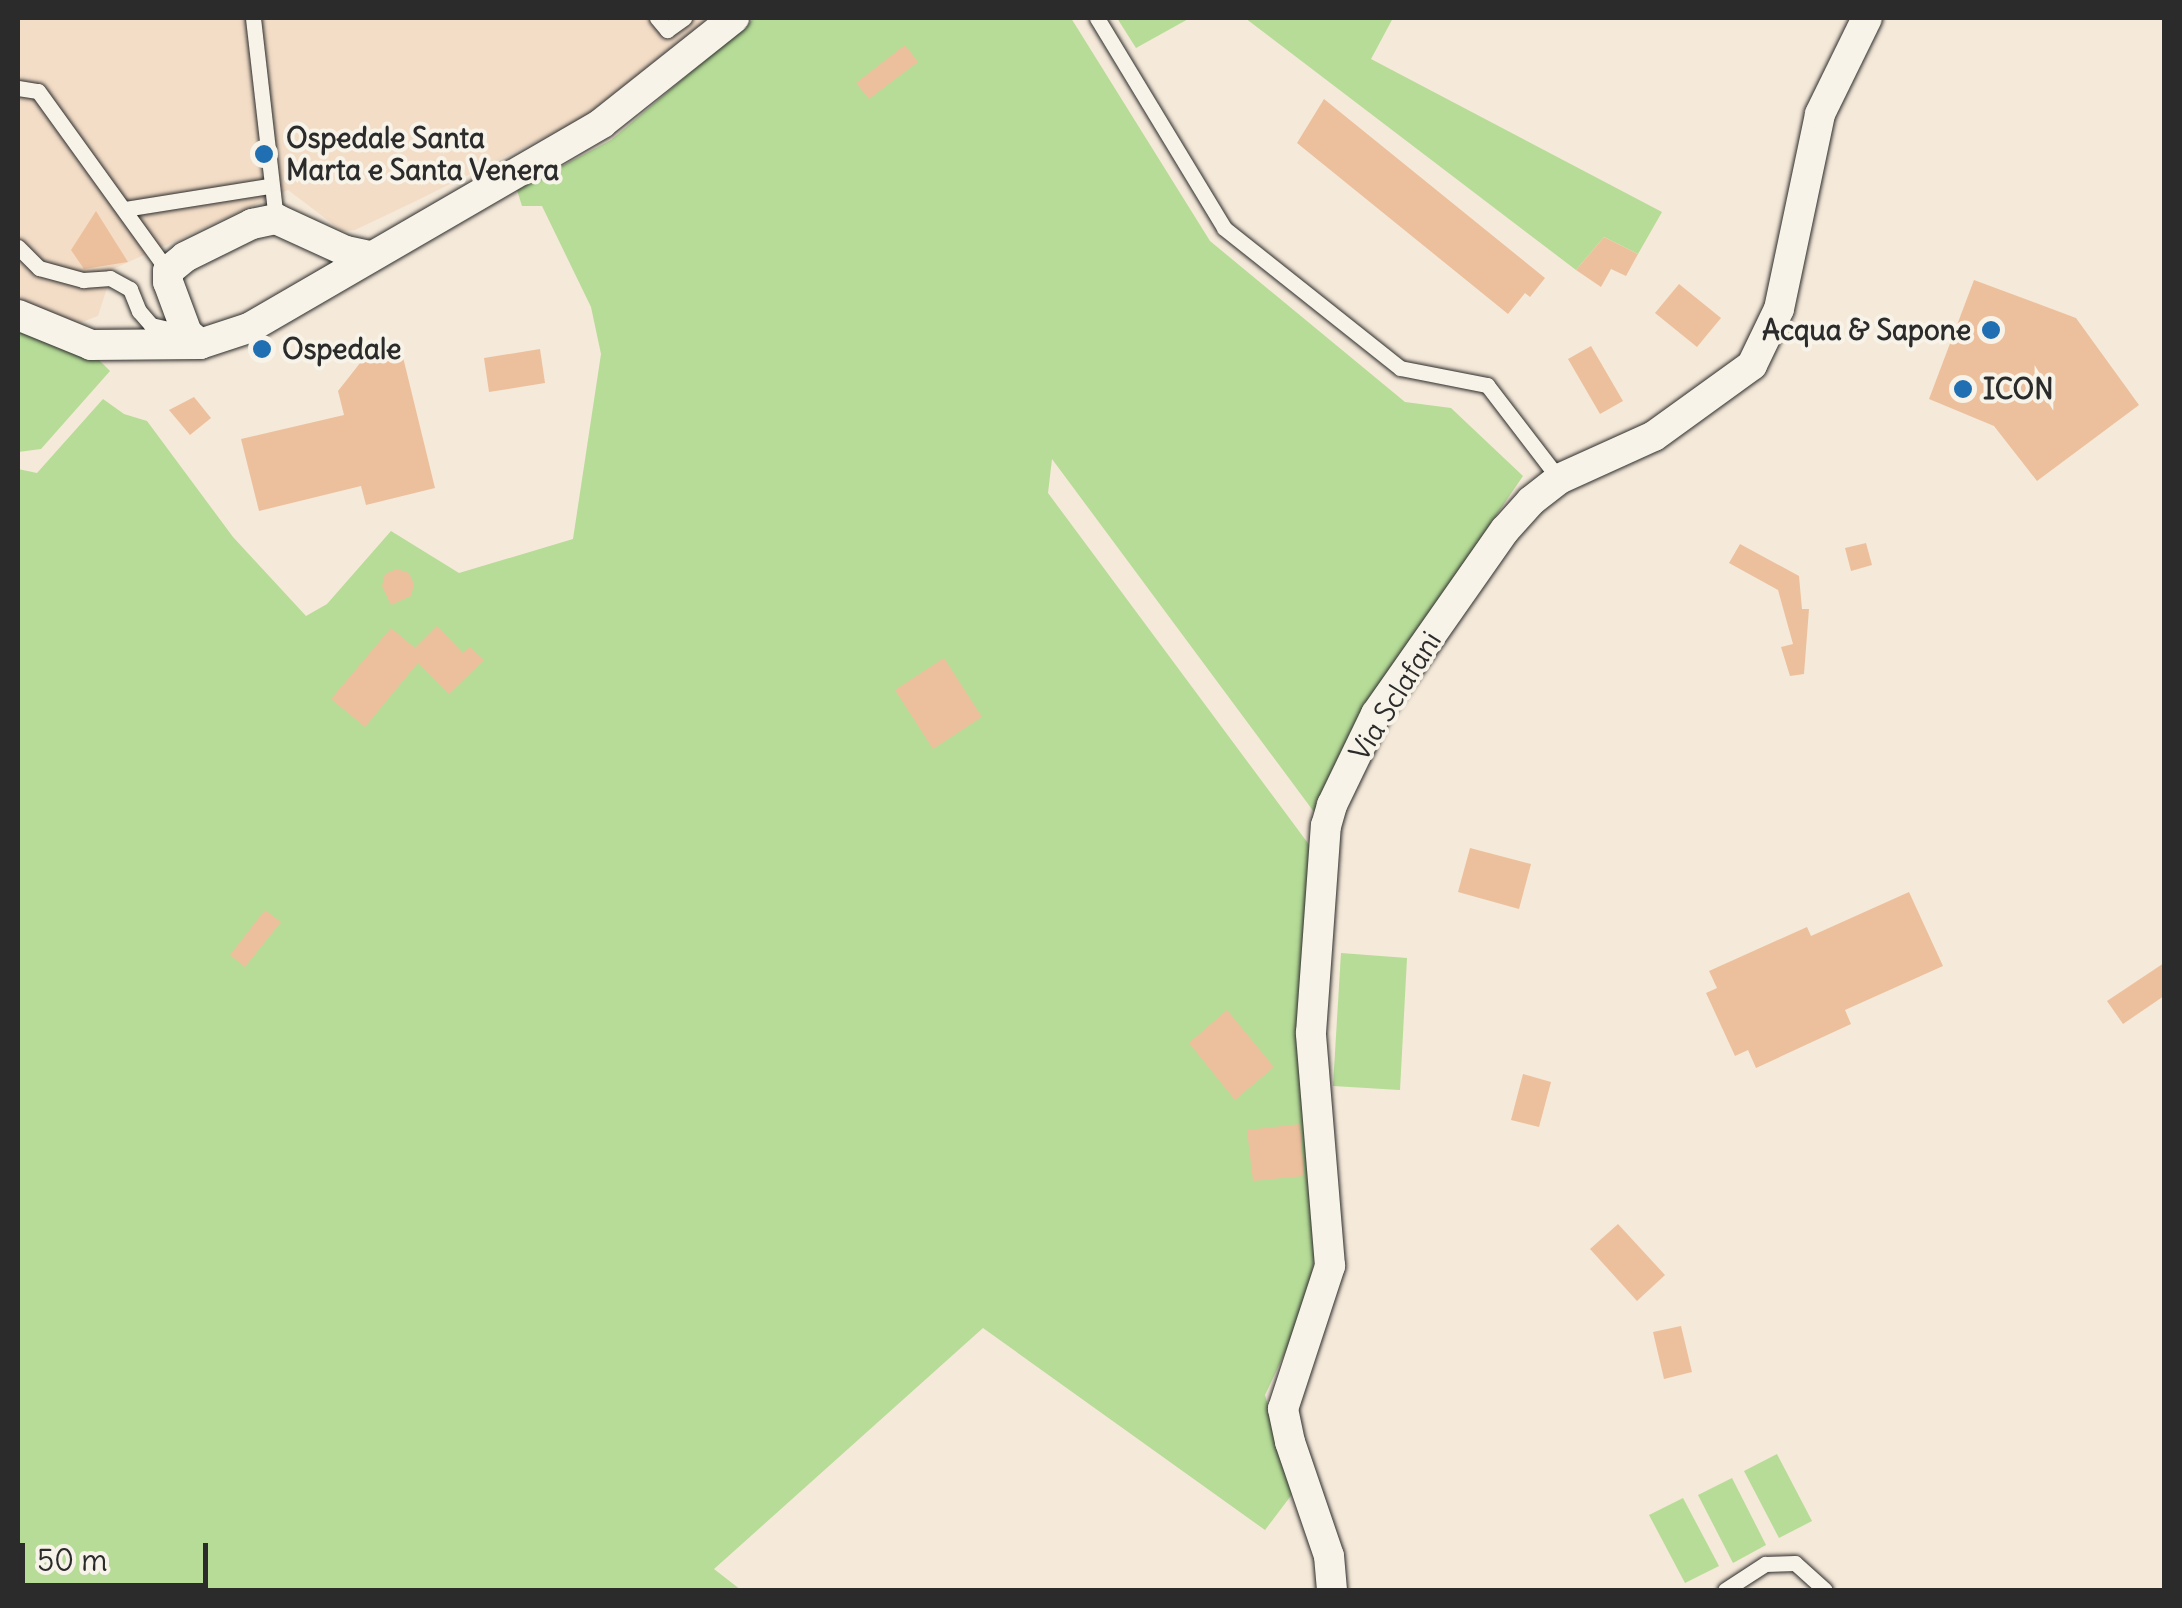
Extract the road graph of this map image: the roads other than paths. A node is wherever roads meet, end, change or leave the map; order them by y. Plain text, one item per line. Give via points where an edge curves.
1 (253, 18) edge
2 (657, 18) edge
3 (684, 18) edge
4 (734, 18) edge
5 (1097, 18) edge
6 (1867, 18) edge
7 (18, 88) edge
8 (269, 186) junction
9 (125, 209) junction
10 (276, 218) junction
11 (18, 248) edge
12 (370, 256) junction
13 (168, 271) junction
14 (18, 315) edge
15 (193, 338) junction
16 (1559, 480) junction
17 (1332, 1590) edge
18 (1725, 1590) edge
19 (1825, 1590) edge

1 - 8 lane
2 - 3 lane via 668,30
4 - 12 street via 602,122
5 - 16 lane via 1224,228 1400,368 1488,385
6 - 16 street, Via Sclafani via 1820,114 1779,309 1752,365 1654,436
7 - 9 lane via 38,91
8 - 9 lane
8 - 10 lane
9 - 13 lane
10 - 12 street
10 - 13 street via 186,256
11 - 15 lane via 39,268 130,288 151,325
12 - 15 street via 249,328
13 - 15 street
14 - 15 street via 91,345
16 - 17 street, Via Sclafani via 1505,530 1376,714 1326,826 1311,1033 1330,1266 1283,1409 1328,1556
18 - 19 lane via 1764,1564 1795,1562

